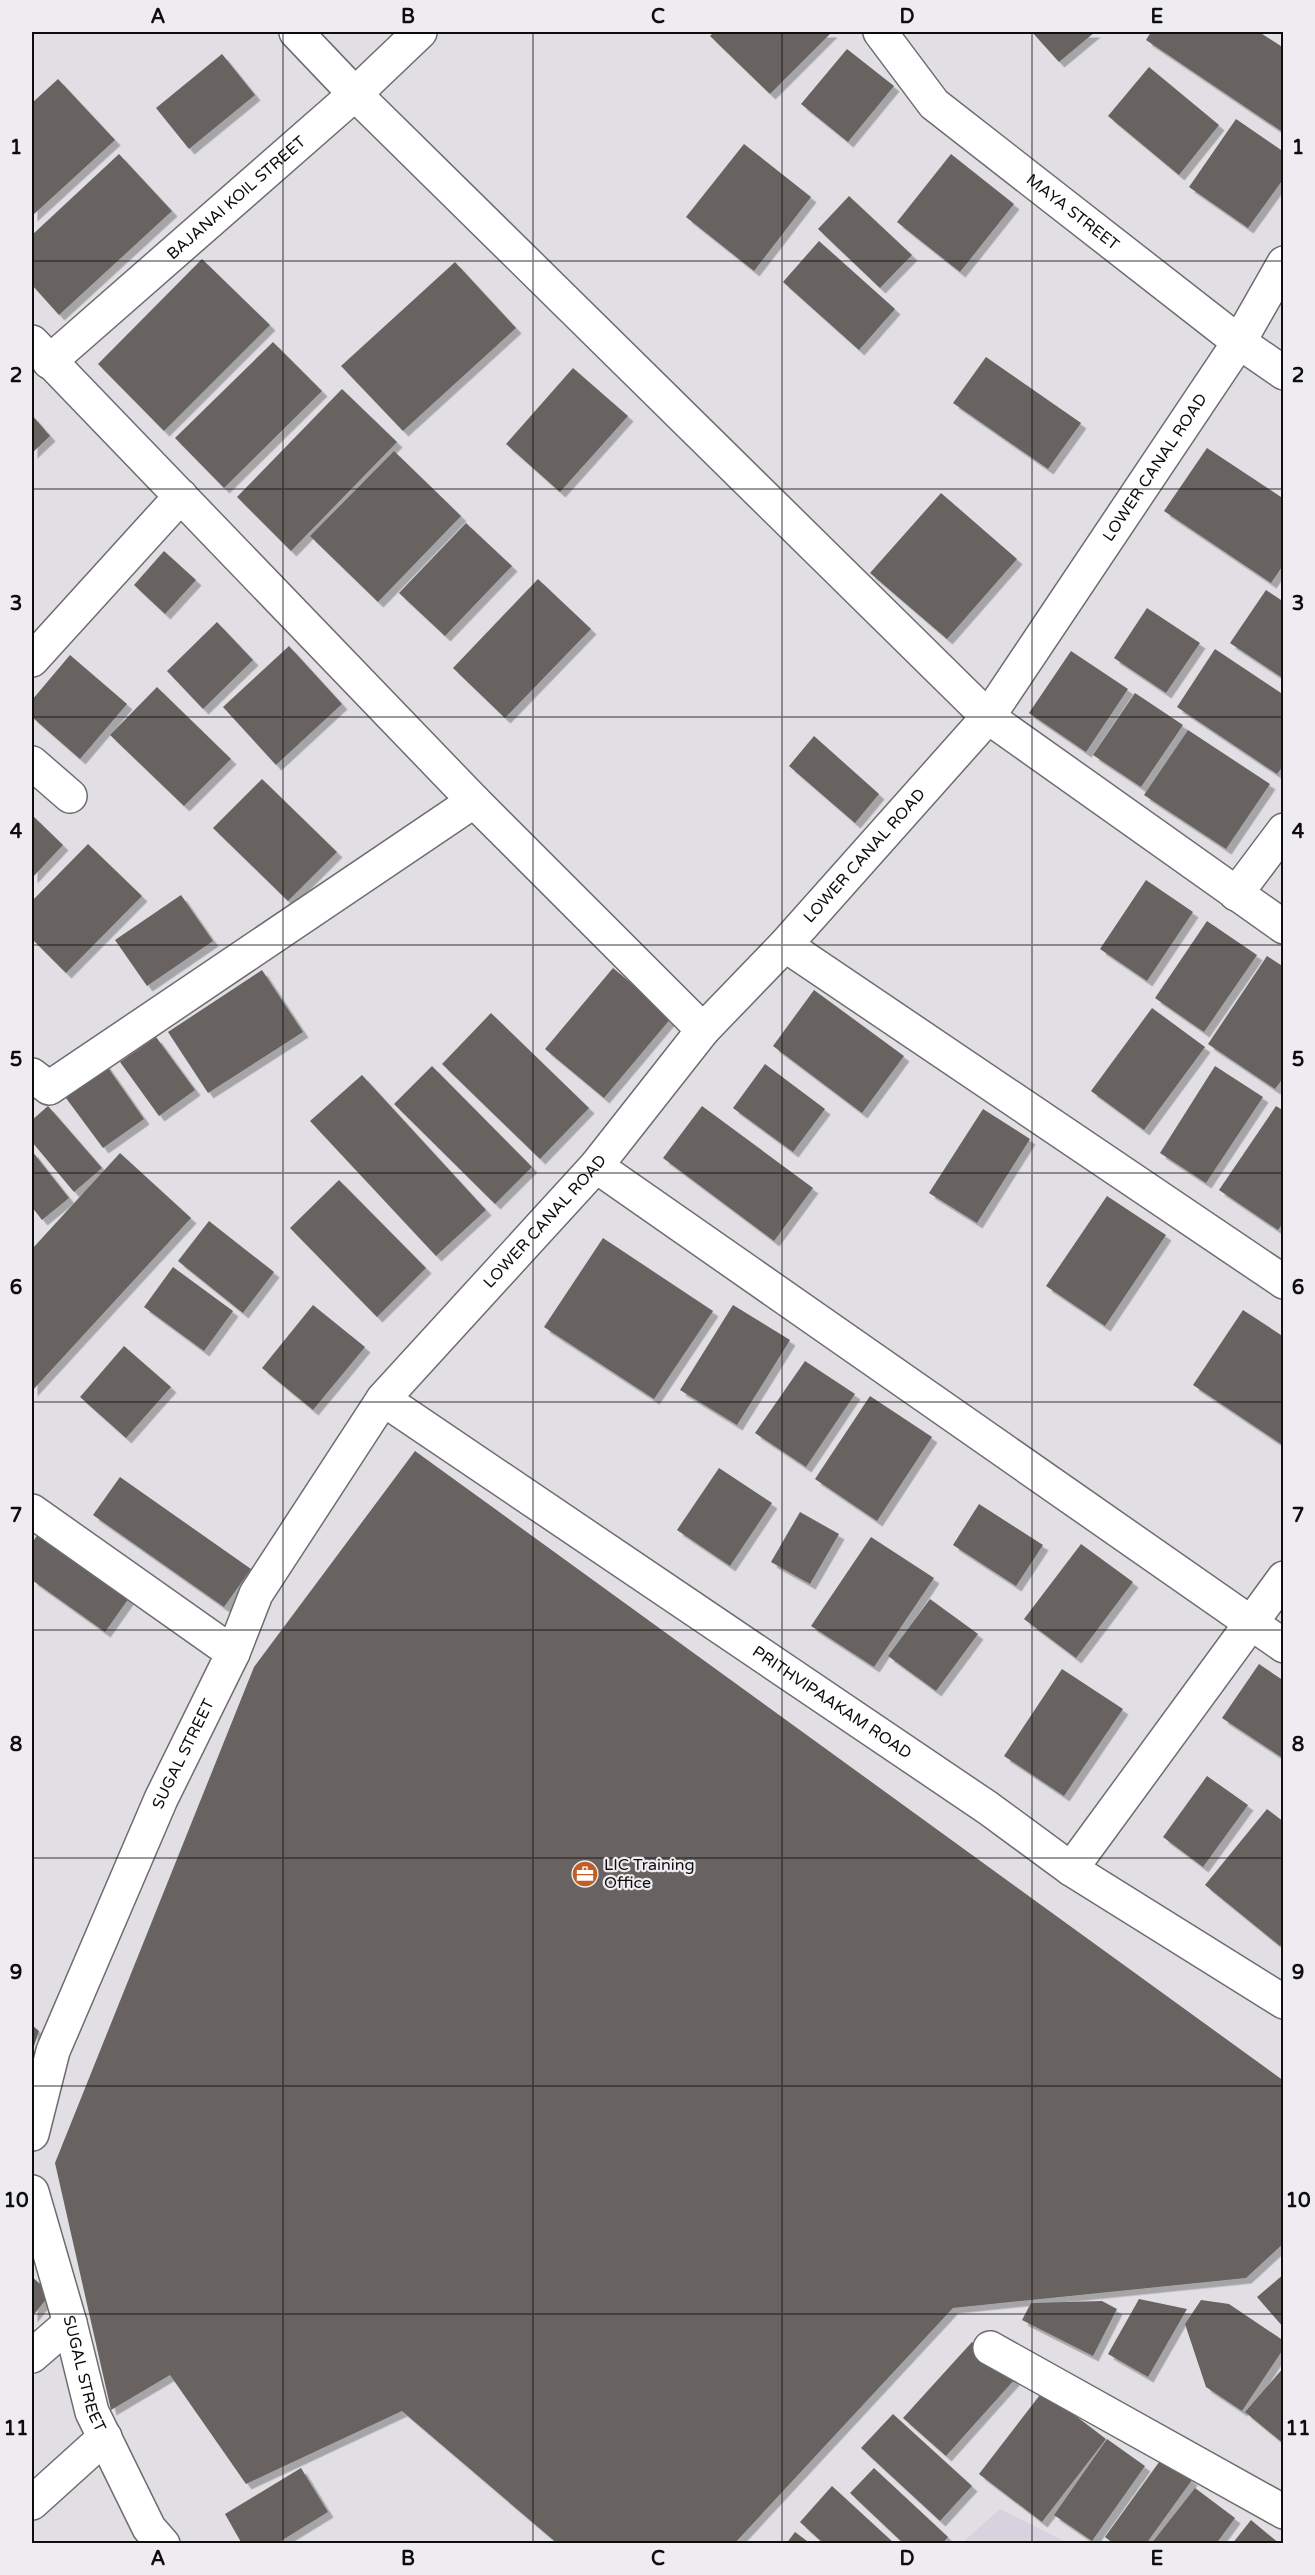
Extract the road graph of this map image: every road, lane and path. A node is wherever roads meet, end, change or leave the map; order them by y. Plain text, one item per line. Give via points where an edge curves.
1 (296, 32) edge
2 (420, 32) edge
3 (880, 32) edge
4 (355, 94) junction
5 (1284, 263) edge
6 (1239, 342) junction
7 (40, 352) edge
8 (1284, 373) edge
9 (181, 496) junction
10 (32, 660) edge
11 (987, 717) junction
12 (32, 763) edge
13 (70, 796) dead end
14 (474, 801) junction
15 (1284, 830) edge
16 (1236, 894) junction
17 (1284, 927) edge
18 (785, 945) junction
19 (703, 1030) junction
20 (32, 1075) edge
21 (596, 1166) junction
22 (1284, 1282) edge
23 (383, 1399) junction
24 (32, 1511) edge
25 (1284, 1578) edge
26 (1250, 1623) junction
27 (1284, 1646) edge
28 (233, 1653) junction
29 (1071, 1869) junction
30 (1284, 2002) edge
31 (32, 2134) edge
32 (32, 2192) edge
33 (70, 2323) junction
34 (990, 2348) dead end
35 (32, 2356) edge
36 (105, 2437) junction
37 (32, 2504) edge
38 (1284, 2512) edge
39 (163, 2544) edge

1 - 4 street
2 - 4 street, BAJANAI KOIL STREET
3 - 6 street, MAYA STREET via 934,104
4 - 7 street, BAJANAI KOIL STREET
4 - 11 street
5 - 6 street, LOWER CANAL ROAD
6 - 8 street, MAYA STREET
6 - 11 street, LOWER CANAL ROAD
7 - 9 street
9 - 10 street
9 - 14 street
11 - 16 street
11 - 18 street, LOWER CANAL ROAD
12 - 13 street
14 - 19 street
14 - 20 street via 49,1088
15 - 16 street
16 - 17 street
18 - 19 street, LOWER CANAL ROAD
18 - 22 street
19 - 21 street, LOWER CANAL ROAD
21 - 23 street, LOWER CANAL ROAD
21 - 26 street
23 - 28 street, SUGAL STREET via 256,1593
23 - 29 street, PRITHVIPAAKAM ROAD via 988,1808
24 - 28 street
25 - 26 street
26 - 27 street
26 - 29 street
28 - 31 street, SUGAL STREET via 161,1799 53,2051
29 - 30 street, PRITHVIPAAKAM ROAD
32 - 33 street, SUGAL STREET
33 - 35 street
33 - 36 street, SUGAL STREET via 92,2412
34 - 38 street
36 - 37 street
36 - 39 street, SUGAL STREET via 150,2528

